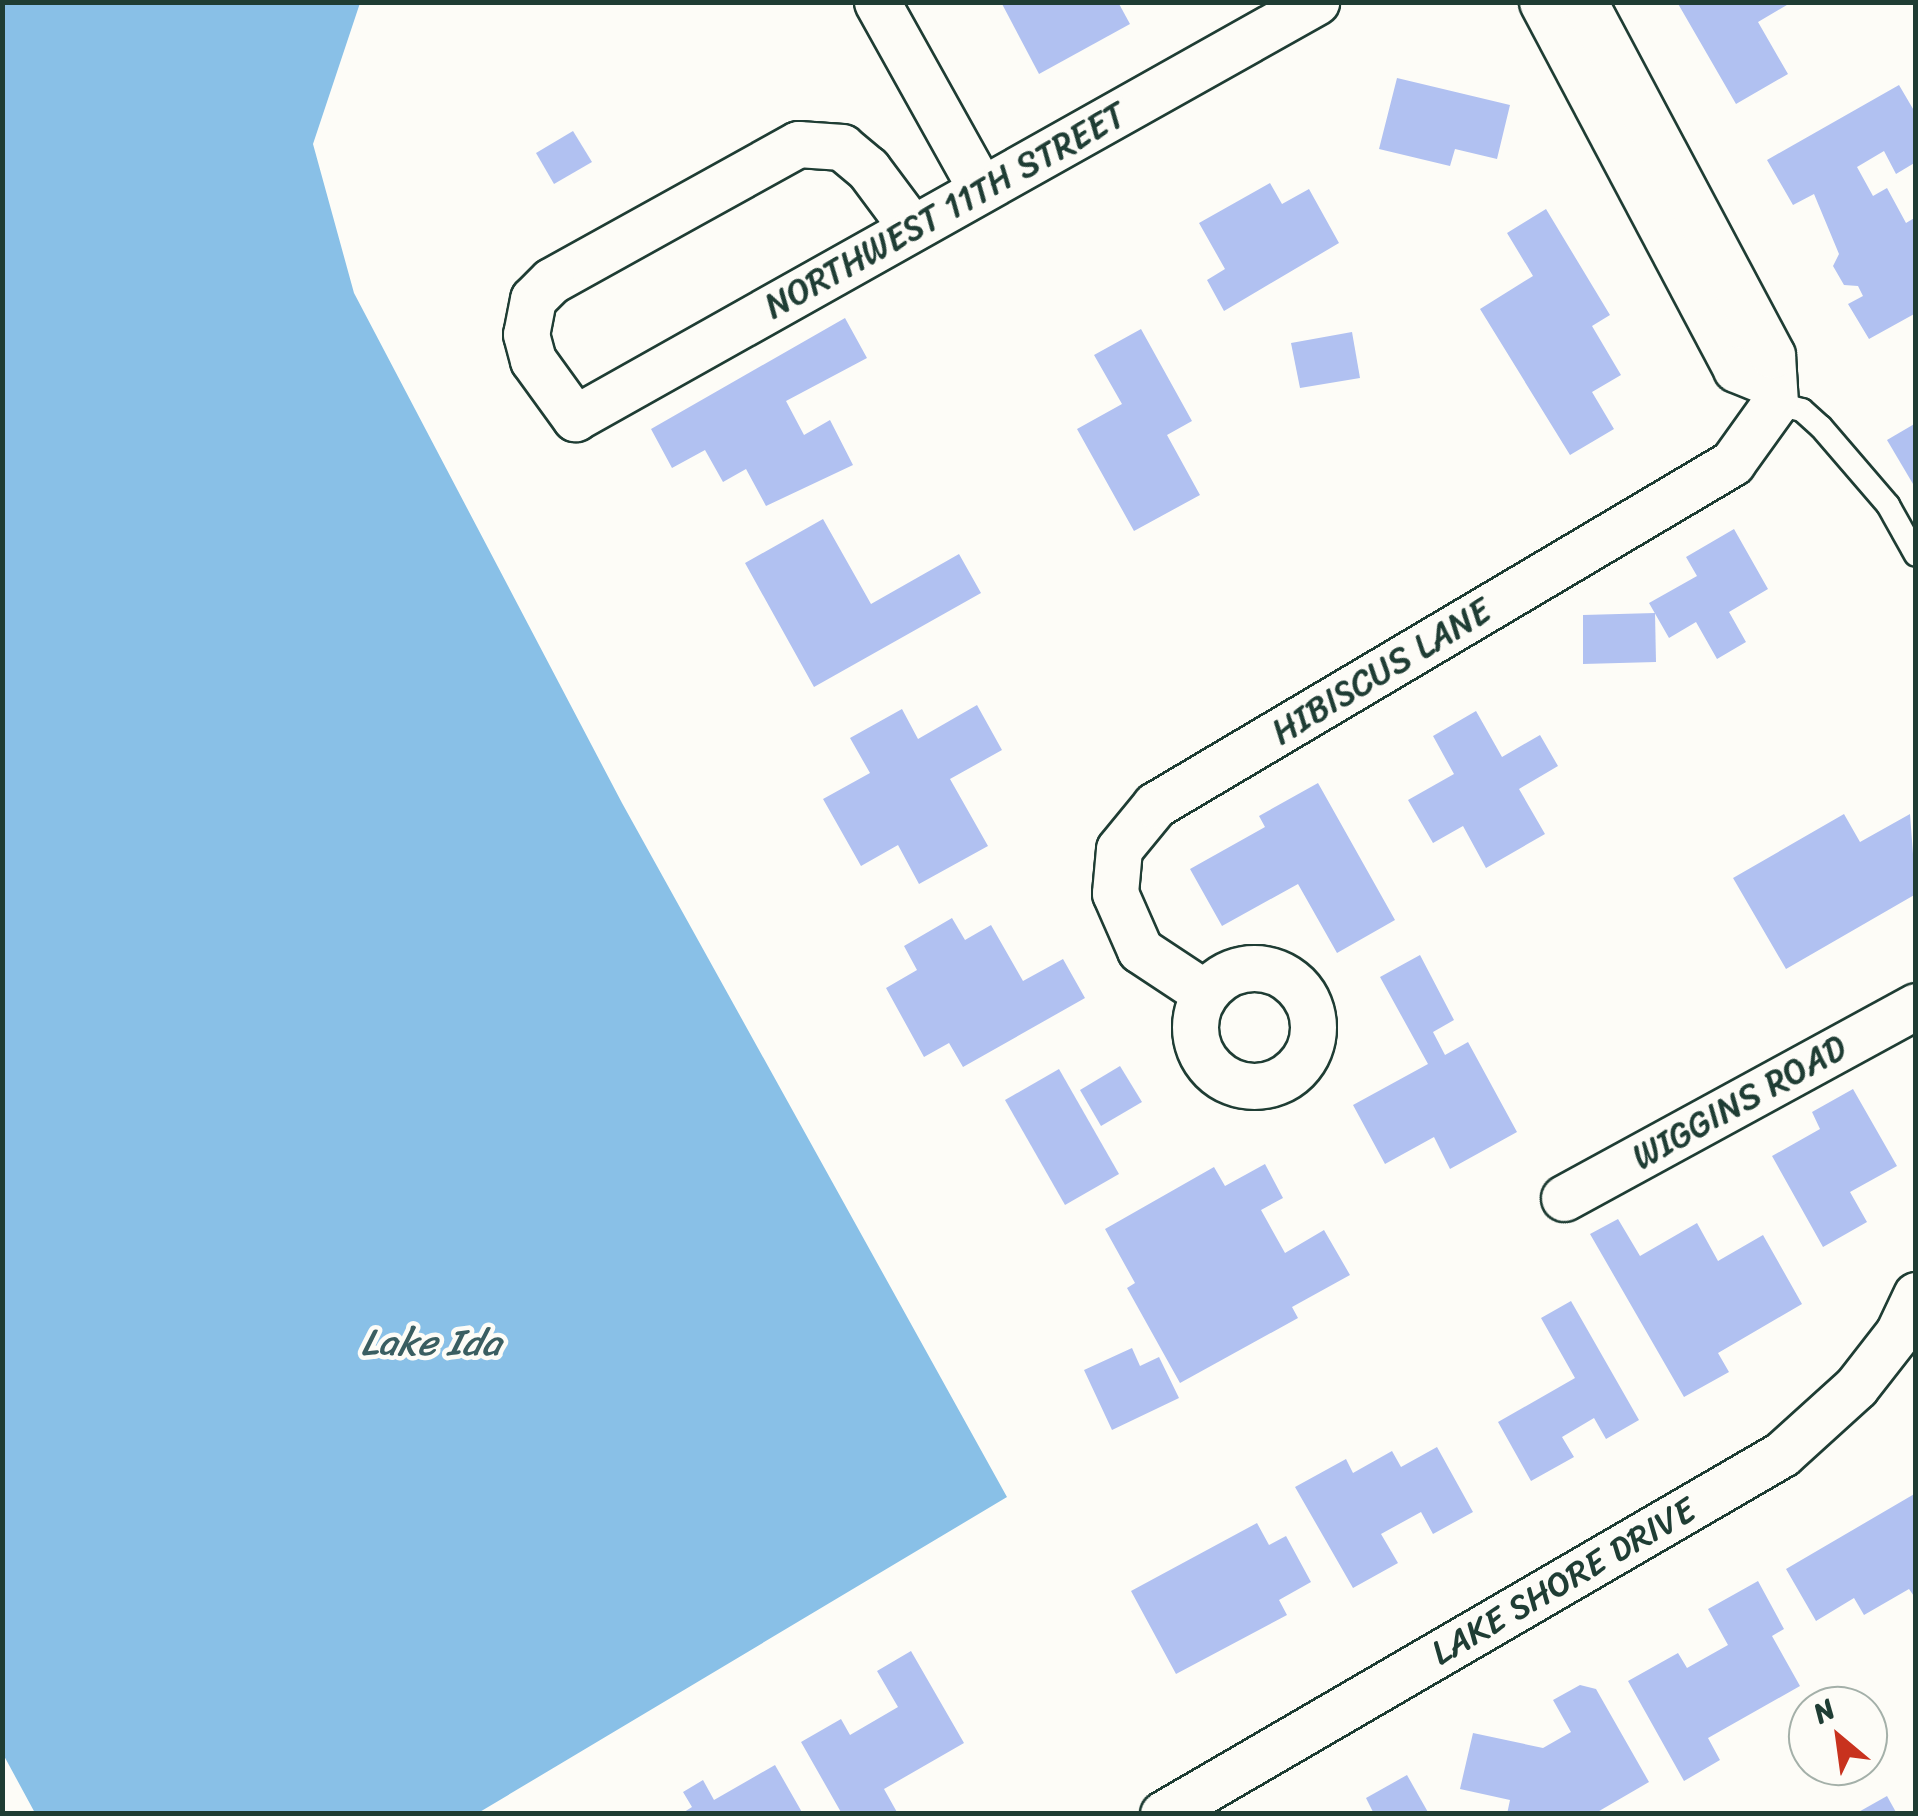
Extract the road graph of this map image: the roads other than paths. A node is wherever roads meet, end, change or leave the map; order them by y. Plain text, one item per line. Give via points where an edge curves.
1 (877, 2) edge
2 (1316, 2) edge
3 (1542, 2) edge
4 (1584, 2) edge
5 (981, 189) junction
6 (912, 228) junction
7 (1772, 393) junction
8 (1909, 526) edge
9 (1916, 555) edge
10 (1205, 993) dead end
11 (1916, 1006) edge
12 (1564, 1198) dead end
13 (1916, 1296) edge
14 (1182, 1809) edge

1 - 5 street
2 - 5 street, NORTHWEST 11TH STREET
3 - 7 street via 1736,369
4 - 7 street via 1772,355
5 - 6 street, NORTHWEST 11TH STREET
6 - 6 street, NORTHWEST 11TH STREET via 868,169 842,147 798,144 590,258 532,300 526,334 534,360 575,418
7 - 8 lane via 1821,426
7 - 10 street, HIBISCUS LANE via 1732,463 1155,805 1119,849 1115,893 1140,950
8 - 9 lane
11 - 12 street, WIGGINS ROAD
13 - 14 street, LAKE SHORE DRIVE via 1898,1333 1856,1387 1782,1454

